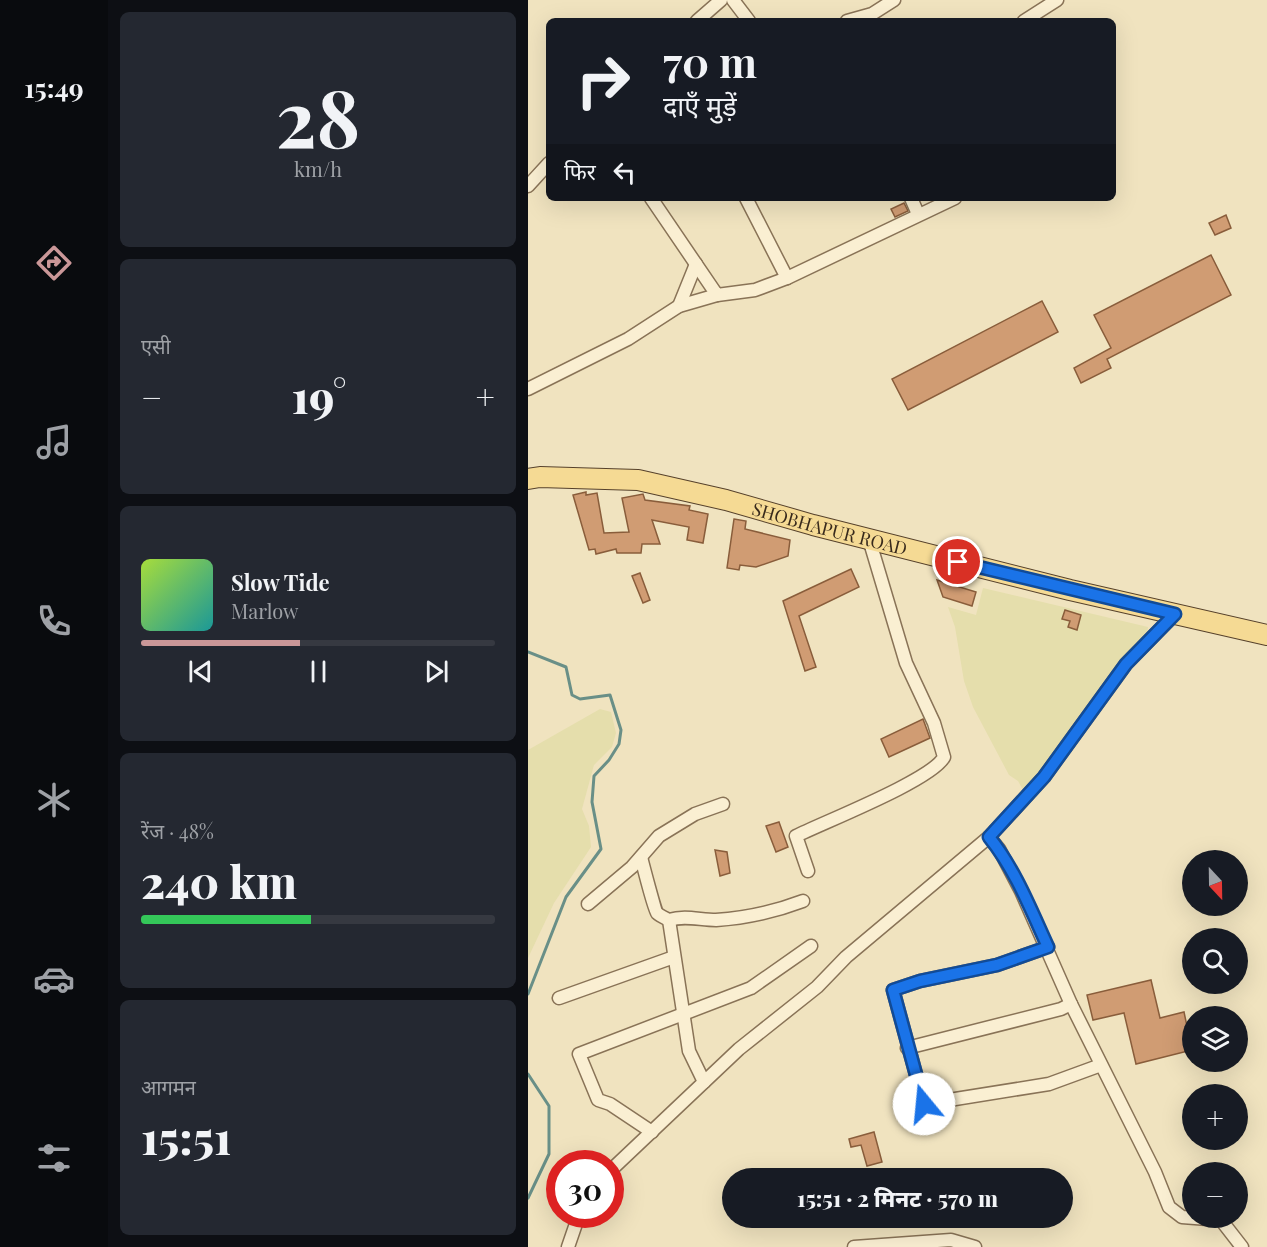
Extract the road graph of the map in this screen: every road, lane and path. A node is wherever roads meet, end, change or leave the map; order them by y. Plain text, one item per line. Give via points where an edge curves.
1 (700, 0) edge
2 (721, 0) edge
3 (733, 0) edge
4 (894, 0) edge
5 (1057, 0) edge
6 (709, 11) junction
7 (701, 18) edge
8 (747, 18) edge
9 (858, 18) edge
10 (1031, 18) edge
11 (546, 166) edge
12 (528, 186) edge
13 (653, 201) edge
14 (748, 201) edge
15 (912, 201) edge
16 (948, 201) edge
17 (918, 214) junction
18 (696, 264) junction
19 (787, 278) junction
20 (717, 296) junction
21 (679, 306) junction
22 (528, 390) edge
23 (528, 479) edge
24 (869, 539) junction
25 (1175, 614) junction
26 (1267, 635) edge
27 (723, 804) dead end
28 (989, 837) junction
29 (641, 857) junction
30 (808, 871) dead end
31 (803, 901) dead end
32 (588, 904) dead end
33 (669, 920) junction
34 (811, 946) dead end
35 (1048, 947) junction
36 (674, 957) junction
37 (559, 998) dead end
38 (1071, 1004) junction
39 (682, 1017) junction
40 (907, 1048) junction
41 (1101, 1065) junction
42 (704, 1082) junction
43 (652, 1132) junction
44 (624, 1158) edge
45 (575, 1228) edge
46 (568, 1247) edge
47 (854, 1247) edge
48 (975, 1247) edge
49 (1242, 1247) edge

1 - 6 street
2 - 6 street
3 - 8 street
4 - 9 street
5 - 10 street
6 - 7 street
11 - 12 street
13 - 18 street
14 - 19 street
15 - 17 street
16 - 17 street
17 - 19 street
18 - 20 street
18 - 21 street
19 - 20 street via 755,290
20 - 21 street
21 - 22 street via 628,339
23 - 24 main road, SHOBHAPUR ROAD via 638,480
24 - 25 main road, SHOBHAPUR ROAD
24 - 30 street via 906,663 934,723 944,757 929,771 898,788 796,836
25 - 26 main road, SHOBHAPUR ROAD
25 - 28 street via 1126,664 1044,777
27 - 29 street via 676,824
28 - 35 street via 1022,891
28 - 42 street
29 - 32 street
29 - 33 street via 654,908
31 - 33 street via 753,916
33 - 36 street
34 - 39 street via 751,988
35 - 38 street
35 - 40 street via 997,965 893,990
36 - 37 street
36 - 39 street
38 - 40 street
38 - 41 street
39 - 42 street via 689,1051
39 - 43 street via 579,1054 598,1100
40 - 41 street via 924,1104 1049,1084
41 - 49 street via 1169,1207 1182,1217 1221,1220
42 - 43 street
43 - 44 street
45 - 46 street
47 - 48 street via 951,1240

